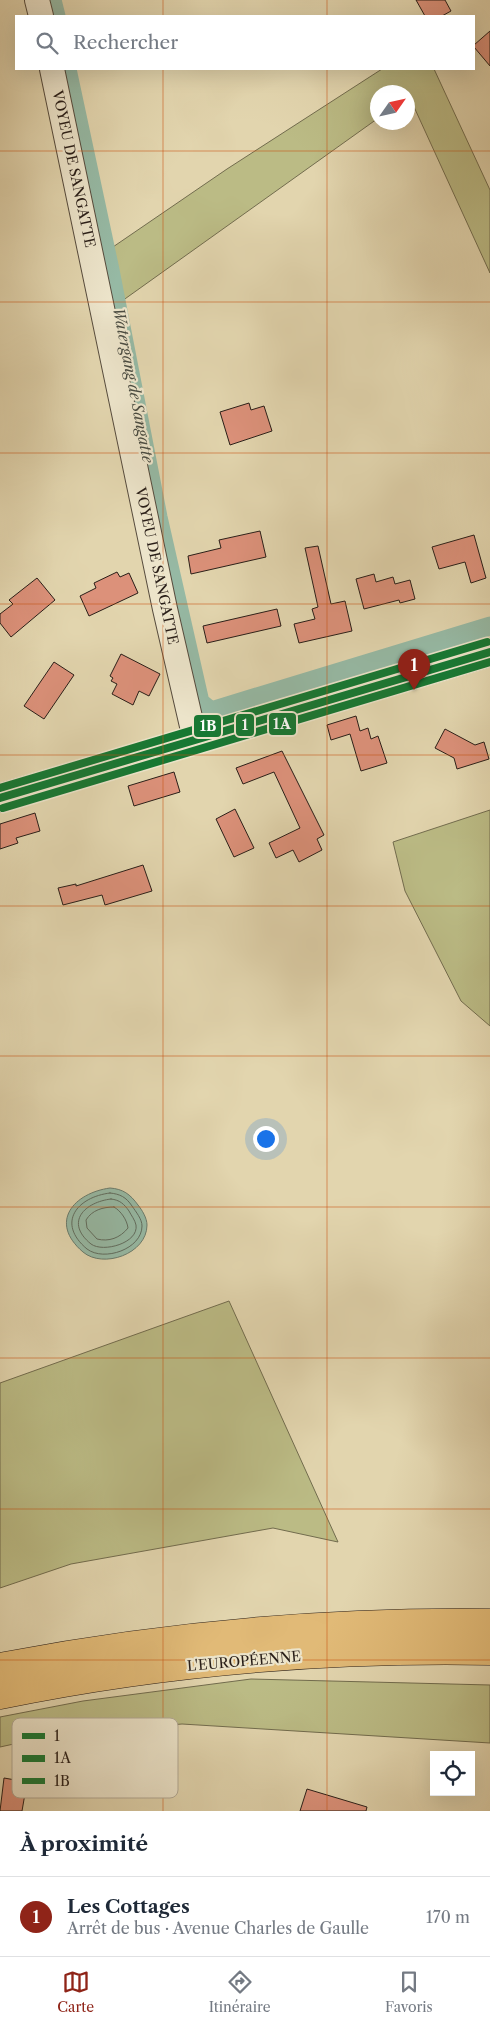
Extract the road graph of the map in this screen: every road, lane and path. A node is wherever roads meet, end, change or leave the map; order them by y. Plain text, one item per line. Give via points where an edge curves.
1 (37, 0) edge
2 (41, 15) edge
3 (52, 70) edge
4 (490, 652) edge
5 (195, 739) junction
6 (0, 798) edge
7 (490, 1623) edge
8 (490, 1651) edge
9 (268, 1658) junction
10 (490, 1666) edge
11 (0, 1667) edge
12 (0, 1695) edge

1 - 2 street
3 - 5 street, VOYEU DE SANGATTE
4 - 5 main road
5 - 6 main road
7 - 11 main road, L'EUROPÉENNE via 380,1624 230,1634
8 - 9 main road, L'EUROPÉENNE via 378,1652
9 - 10 main road
9 - 12 main road, L'EUROPÉENNE via 143,1672

